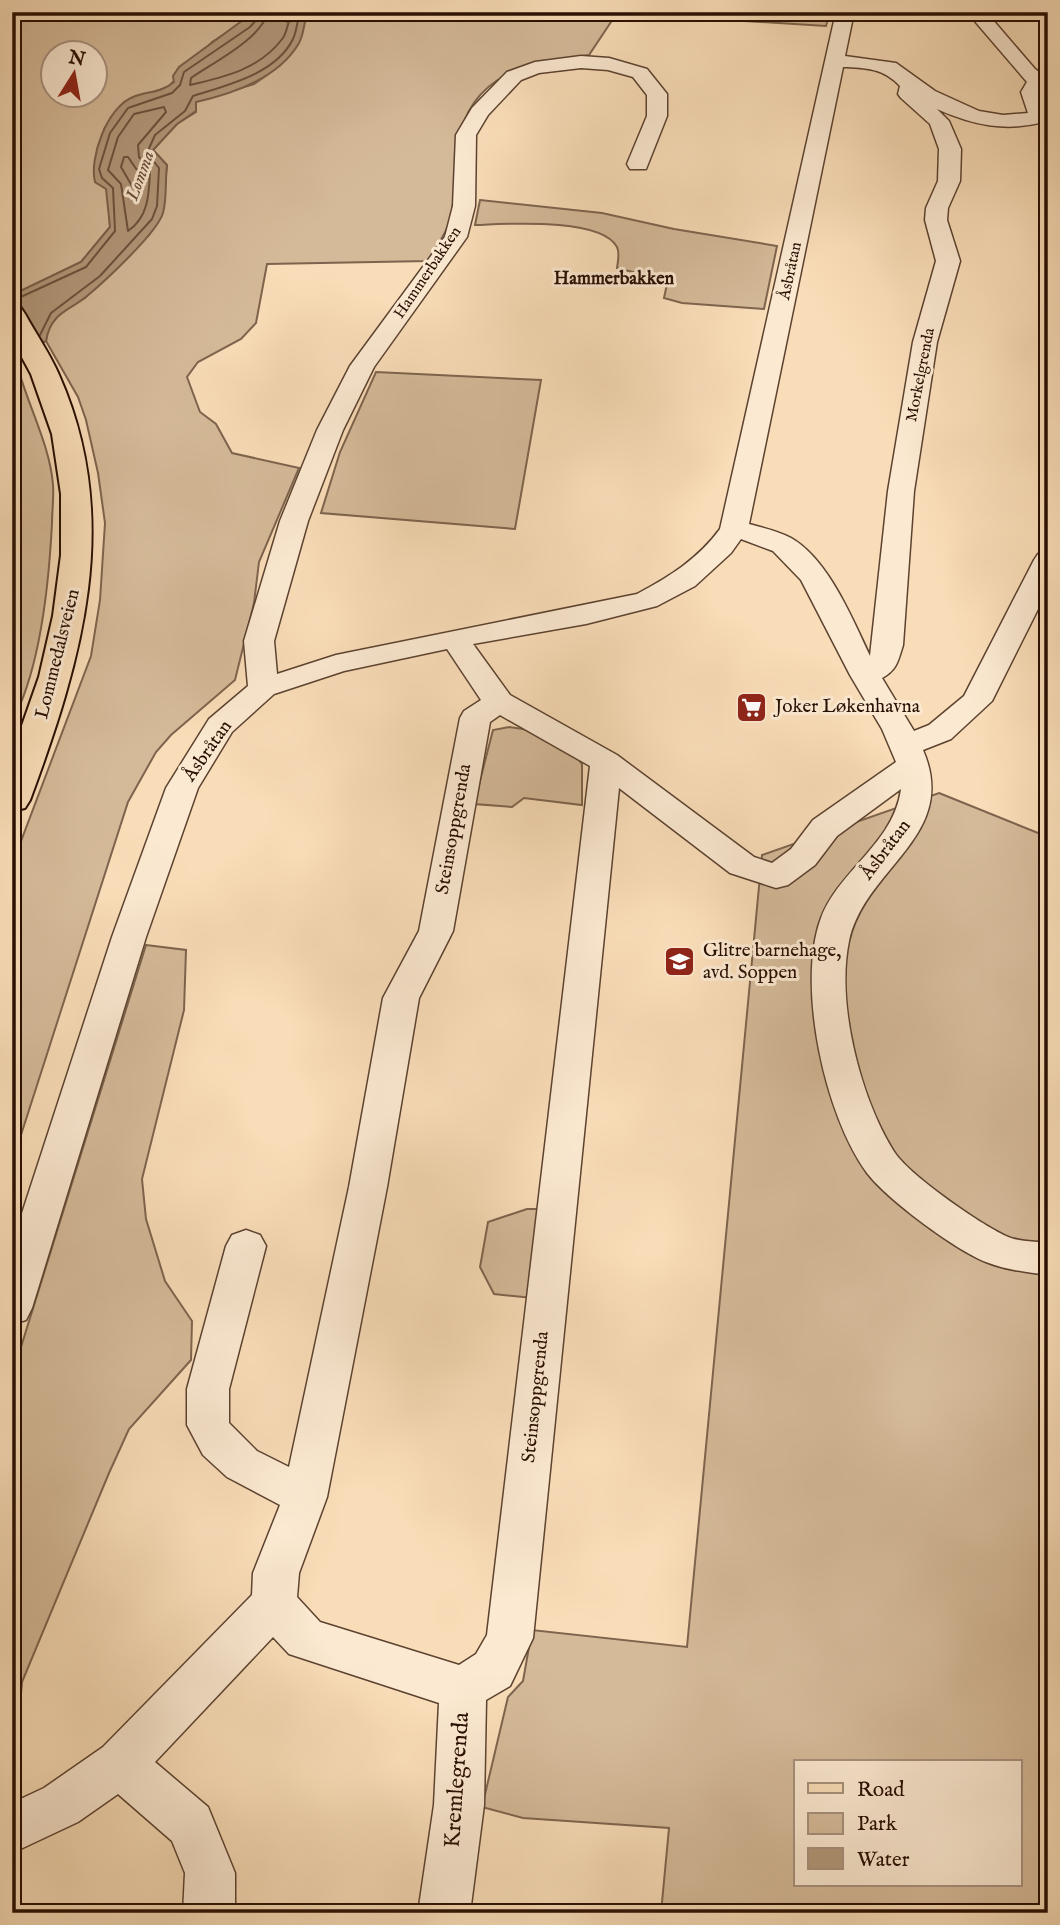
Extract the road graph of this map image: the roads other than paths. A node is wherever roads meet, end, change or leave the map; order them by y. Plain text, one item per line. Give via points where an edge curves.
1 (845, 12) edge
2 (976, 12) edge
3 (835, 61) junction
4 (910, 85) junction
5 (1043, 85) edge
6 (638, 164) dead end
7 (12, 314) edge
8 (734, 529) junction
9 (1048, 561) edge
10 (455, 638) junction
11 (864, 675) junction
12 (263, 688) junction
13 (499, 702) junction
14 (909, 755) junction
15 (606, 762) junction
16 (12, 800) edge
17 (246, 1246) dead end
18 (1048, 1259) edge
19 (12, 1308) edge
20 (305, 1497) junction
21 (274, 1604) junction
22 (463, 1689) junction
23 (121, 1764) junction
24 (12, 1829) edge
25 (209, 1913) edge
26 (444, 1913) edge

1 - 3 street, Åsbråtan
2 - 5 street
3 - 4 street via 890,68
3 - 8 street, Åsbråtan
4 - 5 street via 962,113 1011,121 1036,118 1031,92
4 - 11 street, Morkelgrenda via 908,94 939,121 950,149 949,181 936,220 948,261 925,342 903,477 888,645 881,666
6 - 12 street, Hammerbakken via 657,116 657,94 640,73 581,62 535,68 514,76 479,112 466,135 464,206 456,237 362,366 330,430 294,521 259,641
7 - 16 main road, Lommedalsveien via 53,395 76,480 79,525 77,580 49,703
8 - 10 street, Åsbråtan via 685,580 647,600
8 - 11 street, Åsbråtan via 786,547 802,561 836,615
9 - 14 street via 977,701
10 - 12 street, Åsbråtan via 336,664
10 - 13 street
11 - 14 street, Åsbråtan
12 - 19 street, Åsbråtan via 220,726 181,788
13 - 15 street
13 - 20 street, Steinsoppgrenda via 475,718 436,930 401,998
14 - 15 street via 825,828 803,857 776,877 742,865
14 - 18 street, Åsbråtan via 917,789 912,820 856,889 840,916 829,952 832,1028 853,1108 881,1164 936,1210 999,1251
15 - 22 street, Steinsoppgrenda via 510,1638 493,1670
17 - 20 street via 208,1389 208,1425 218,1442 242,1464
20 - 21 street, Steinsoppgrenda via 276,1573
21 - 22 street via 305,1639
21 - 23 street
22 - 26 street, Kremlegrenda via 459,1805
23 - 24 street via 61,1805
23 - 25 street via 190,1824 210,1873

